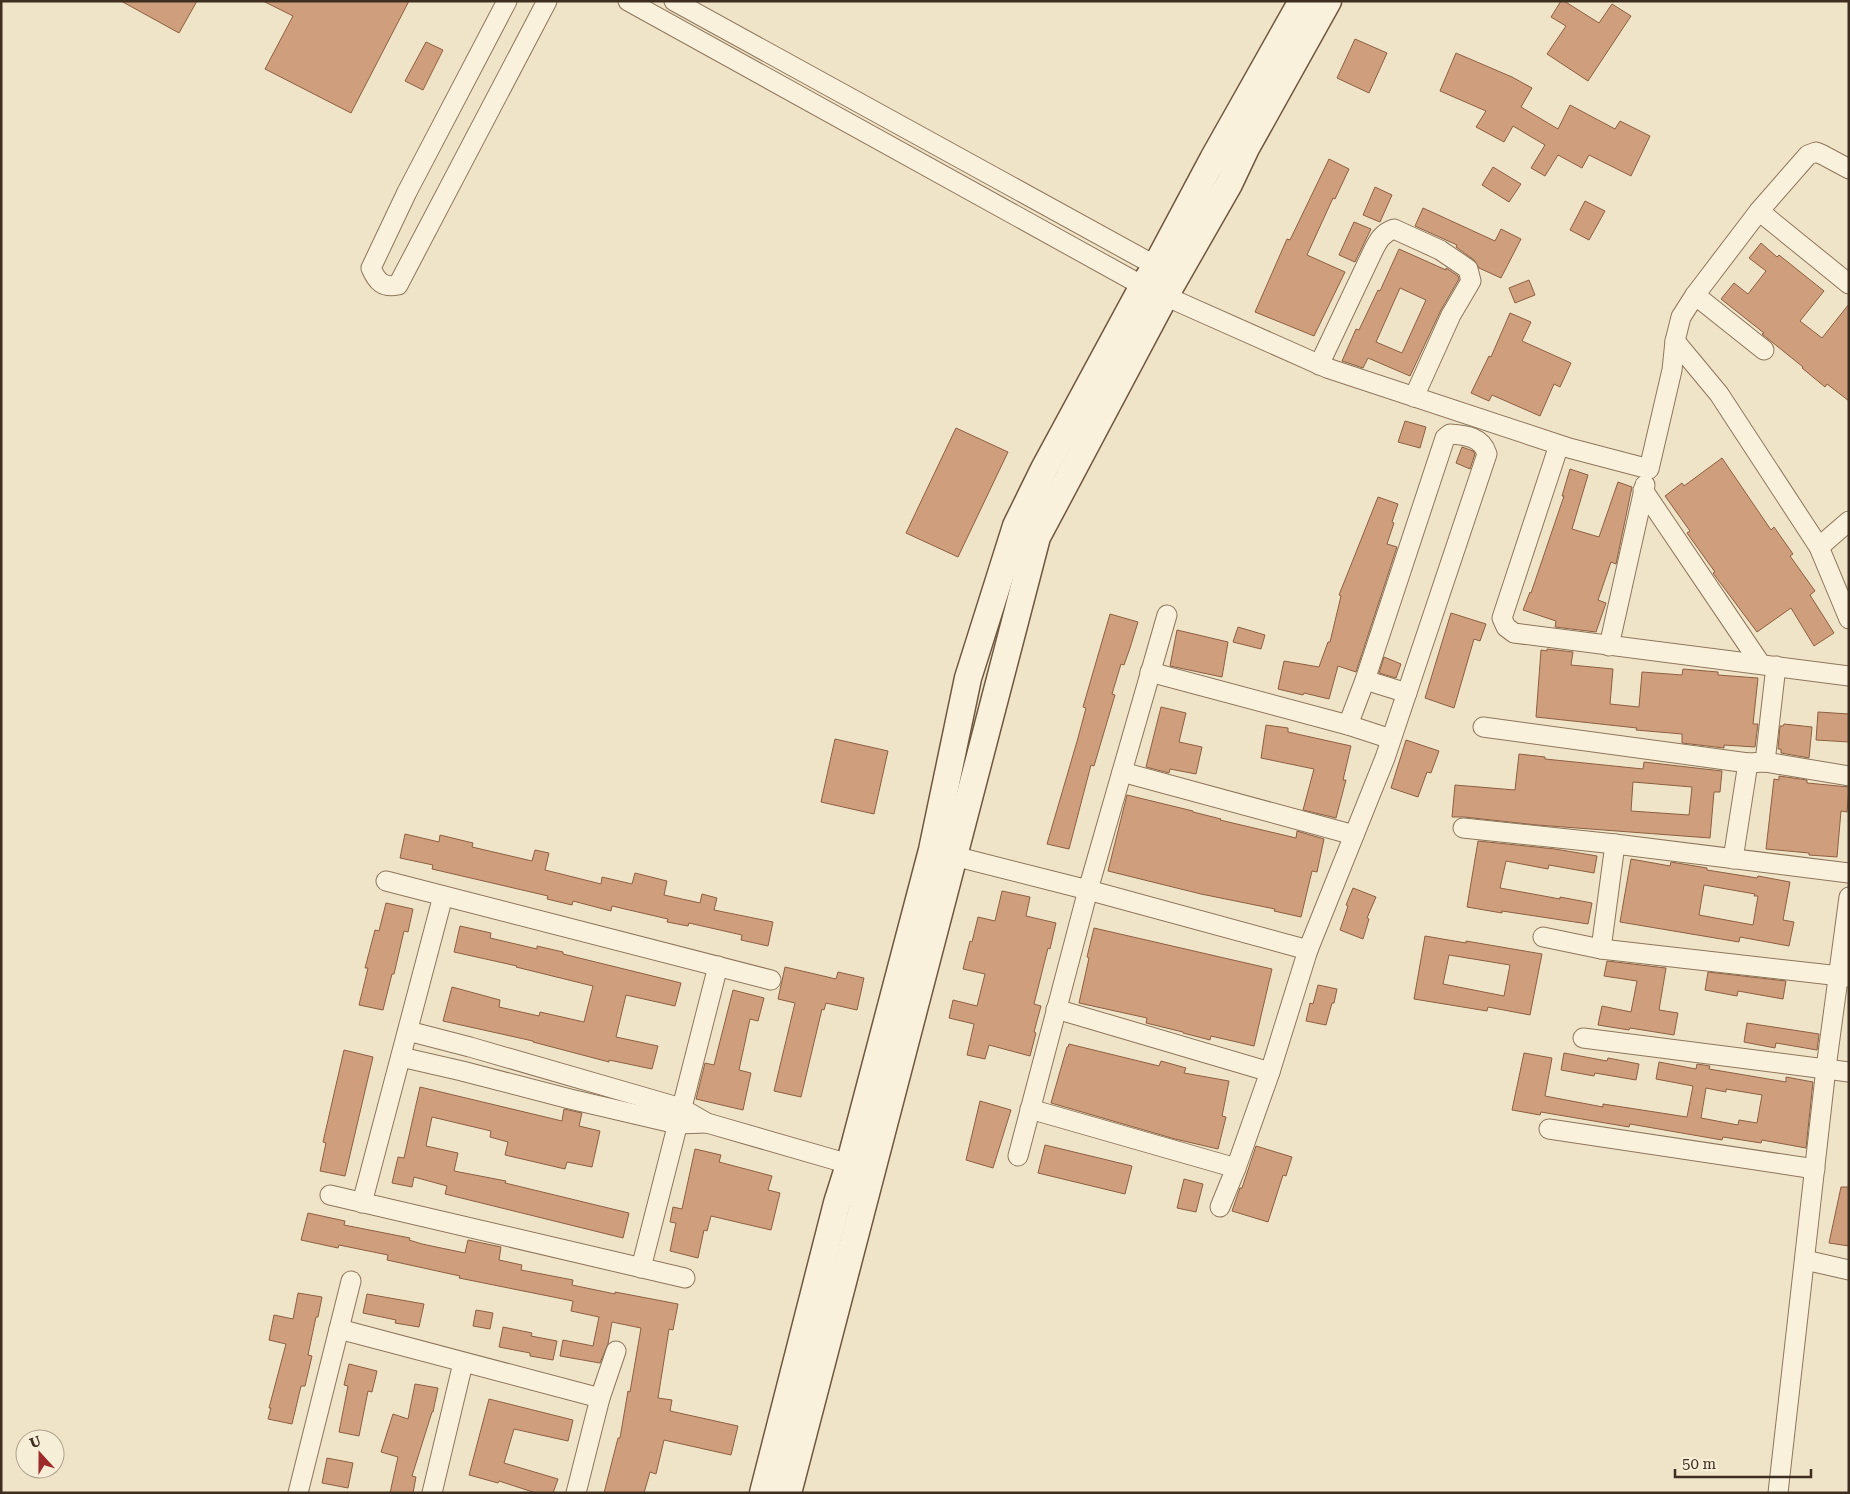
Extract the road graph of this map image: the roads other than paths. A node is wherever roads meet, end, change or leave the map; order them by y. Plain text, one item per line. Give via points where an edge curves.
1 (507, 1) edge
2 (547, 1) edge
3 (628, 1) edge
4 (674, 1) edge
5 (1302, 1) edge
6 (1328, 1) edge
7 (856, 101) junction
8 (844, 121) junction
9 (1849, 169) edge
10 (1759, 211) junction
11 (1847, 278) edge
12 (1160, 281) junction
13 (1695, 295) junction
14 (1675, 341) junction
15 (1764, 350) dead end
16 (1320, 364) junction
17 (1414, 397) junction
18 (1560, 445) junction
19 (1649, 469) junction
20 (1644, 490) junction
21 (1849, 521) edge
22 (1819, 547) junction
23 (1167, 615) dead end
24 (1849, 619) edge
25 (1609, 646) junction
26 (1768, 665) junction
27 (1150, 672) junction
28 (1849, 676) edge
29 (1364, 680) junction
30 (1407, 693) junction
31 (1348, 726) junction
32 (1483, 727) dead end
33 (1391, 739) junction
34 (1756, 762) junction
35 (1122, 772) junction
36 (1849, 776) edge
37 (1463, 828) dead end
38 (1354, 835) junction
39 (1615, 844) junction
40 (942, 853) junction
41 (1733, 859) junction
42 (1849, 873) edge
43 (386, 881) dead end
44 (1088, 890) junction
45 (443, 896) junction
46 (1849, 897) edge
47 (1543, 937) dead end
48 (1601, 949) junction
49 (1308, 950) junction
50 (718, 966) junction
51 (1843, 977) edge
52 (771, 980) dead end
53 (1056, 1009) junction
54 (408, 1032) junction
55 (1583, 1038) dead end
56 (470, 1048) junction
57 (401, 1058) junction
58 (1826, 1068) junction
59 (462, 1071) junction
60 (1270, 1072) junction
61 (1849, 1072) edge
62 (577, 1079) junction
63 (570, 1099) junction
64 (1030, 1109) junction
65 (679, 1116) junction
66 (1550, 1129) dead end
67 (1018, 1156) dead end
68 (849, 1164) junction
69 (1236, 1168) junction
70 (1815, 1169) junction
71 (330, 1195) dead end
72 (362, 1202) junction
73 (1220, 1207) dead end
74 (1805, 1260) junction
75 (641, 1268) junction
76 (1849, 1270) edge
77 (685, 1278) dead end
78 (350, 1281) dead end
79 (339, 1329) junction
80 (616, 1350) dead end
81 (462, 1363) junction
82 (600, 1398) junction
83 (298, 1493) edge
84 (432, 1493) edge
85 (576, 1493) edge
86 (763, 1493) edge
87 (788, 1493) edge
88 (1778, 1493) edge

1 - 2 street via 371,268 376,280 390,286 398,285
3 - 8 street
4 - 7 street
5 - 12 street via 1213,159
6 - 12 street
7 - 8 street
7 - 12 street
8 - 12 street
9 - 10 street via 1816,152 1808,156
10 - 11 street
10 - 13 street
12 - 16 street
12 - 40 street via 1037,537
13 - 14 street via 1681,317
13 - 15 street
14 - 19 street via 1672,370
14 - 22 street via 1719,394
16 - 17 street
16 - 17 street via 1381,236 1394,229 1440,250 1468,269 1471,281 1451,315
17 - 18 street
18 - 19 street
18 - 25 street via 1502,618 1514,633
19 - 20 street
20 - 25 street
20 - 26 street
21 - 22 street
22 - 24 street
23 - 27 street
25 - 26 street
26 - 28 street
26 - 34 street
27 - 31 street
27 - 35 street
29 - 30 street
29 - 30 street via 1444,438 1450,434 1476,439 1487,454
29 - 31 street
30 - 33 street
31 - 33 street
32 - 34 street
33 - 38 street
34 - 36 street
34 - 41 street
35 - 38 street
35 - 44 street
37 - 39 street
38 - 49 street
39 - 41 street
39 - 48 street
40 - 44 street
40 - 68 street
40 - 87 street
41 - 42 street
43 - 45 street
44 - 49 street
44 - 53 street
45 - 50 street
45 - 54 street
46 - 51 street
47 - 48 street
48 - 51 street
49 - 60 street
50 - 52 street
50 - 65 street
51 - 58 street
53 - 60 street
53 - 64 street
54 - 56 street
54 - 57 street
55 - 58 street
56 - 59 street
56 - 62 street
57 - 59 street
57 - 72 street
58 - 61 street
58 - 70 street
59 - 63 street
60 - 69 street
62 - 63 street
62 - 65 street
63 - 65 street
64 - 67 street
64 - 69 street
65 - 68 street
65 - 75 street
66 - 70 street
68 - 86 street
69 - 73 street
70 - 74 street
71 - 72 street
72 - 75 street
74 - 76 street
74 - 88 street
75 - 77 street
78 - 79 street
79 - 81 street
79 - 83 street
80 - 82 street
81 - 82 street
81 - 84 street
82 - 85 street

